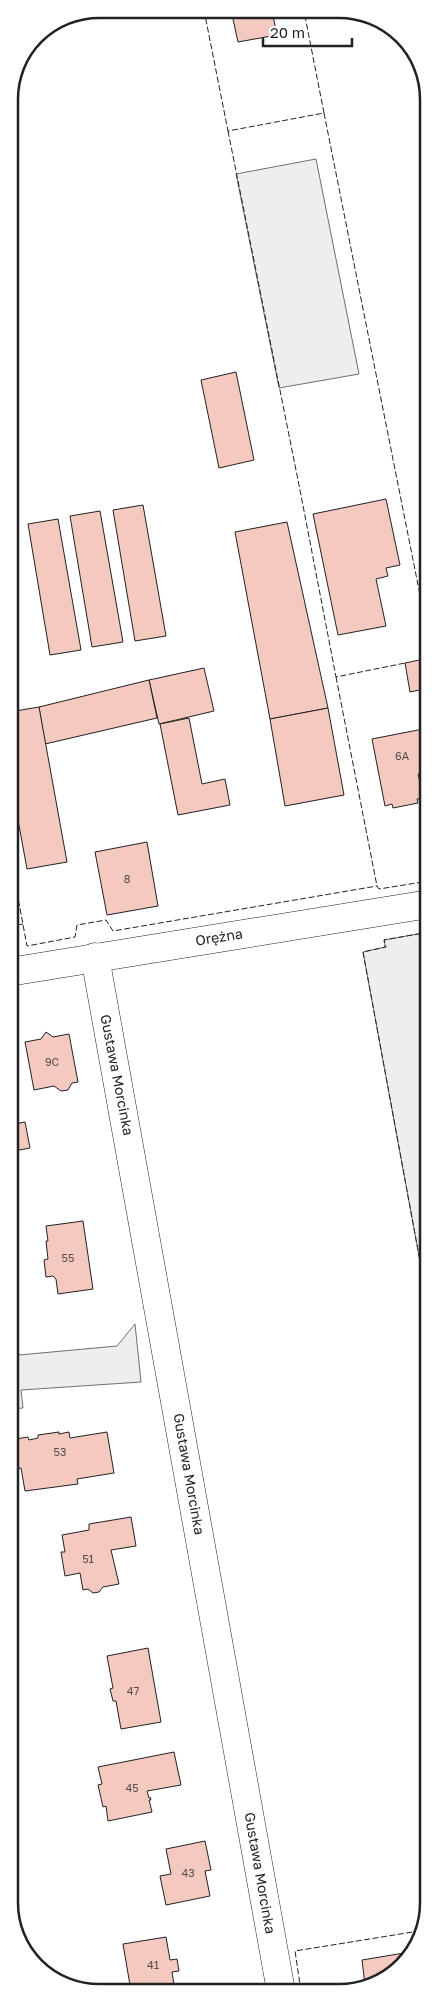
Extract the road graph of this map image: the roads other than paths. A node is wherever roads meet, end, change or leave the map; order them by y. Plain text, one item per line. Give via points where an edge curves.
1 (420, 905) edge
2 (95, 957) junction
3 (18, 970) edge
4 (280, 1984) edge

1 - 2 street, Orężna
2 - 3 street, Orężna
2 - 4 street, Gustawa Morcinka

